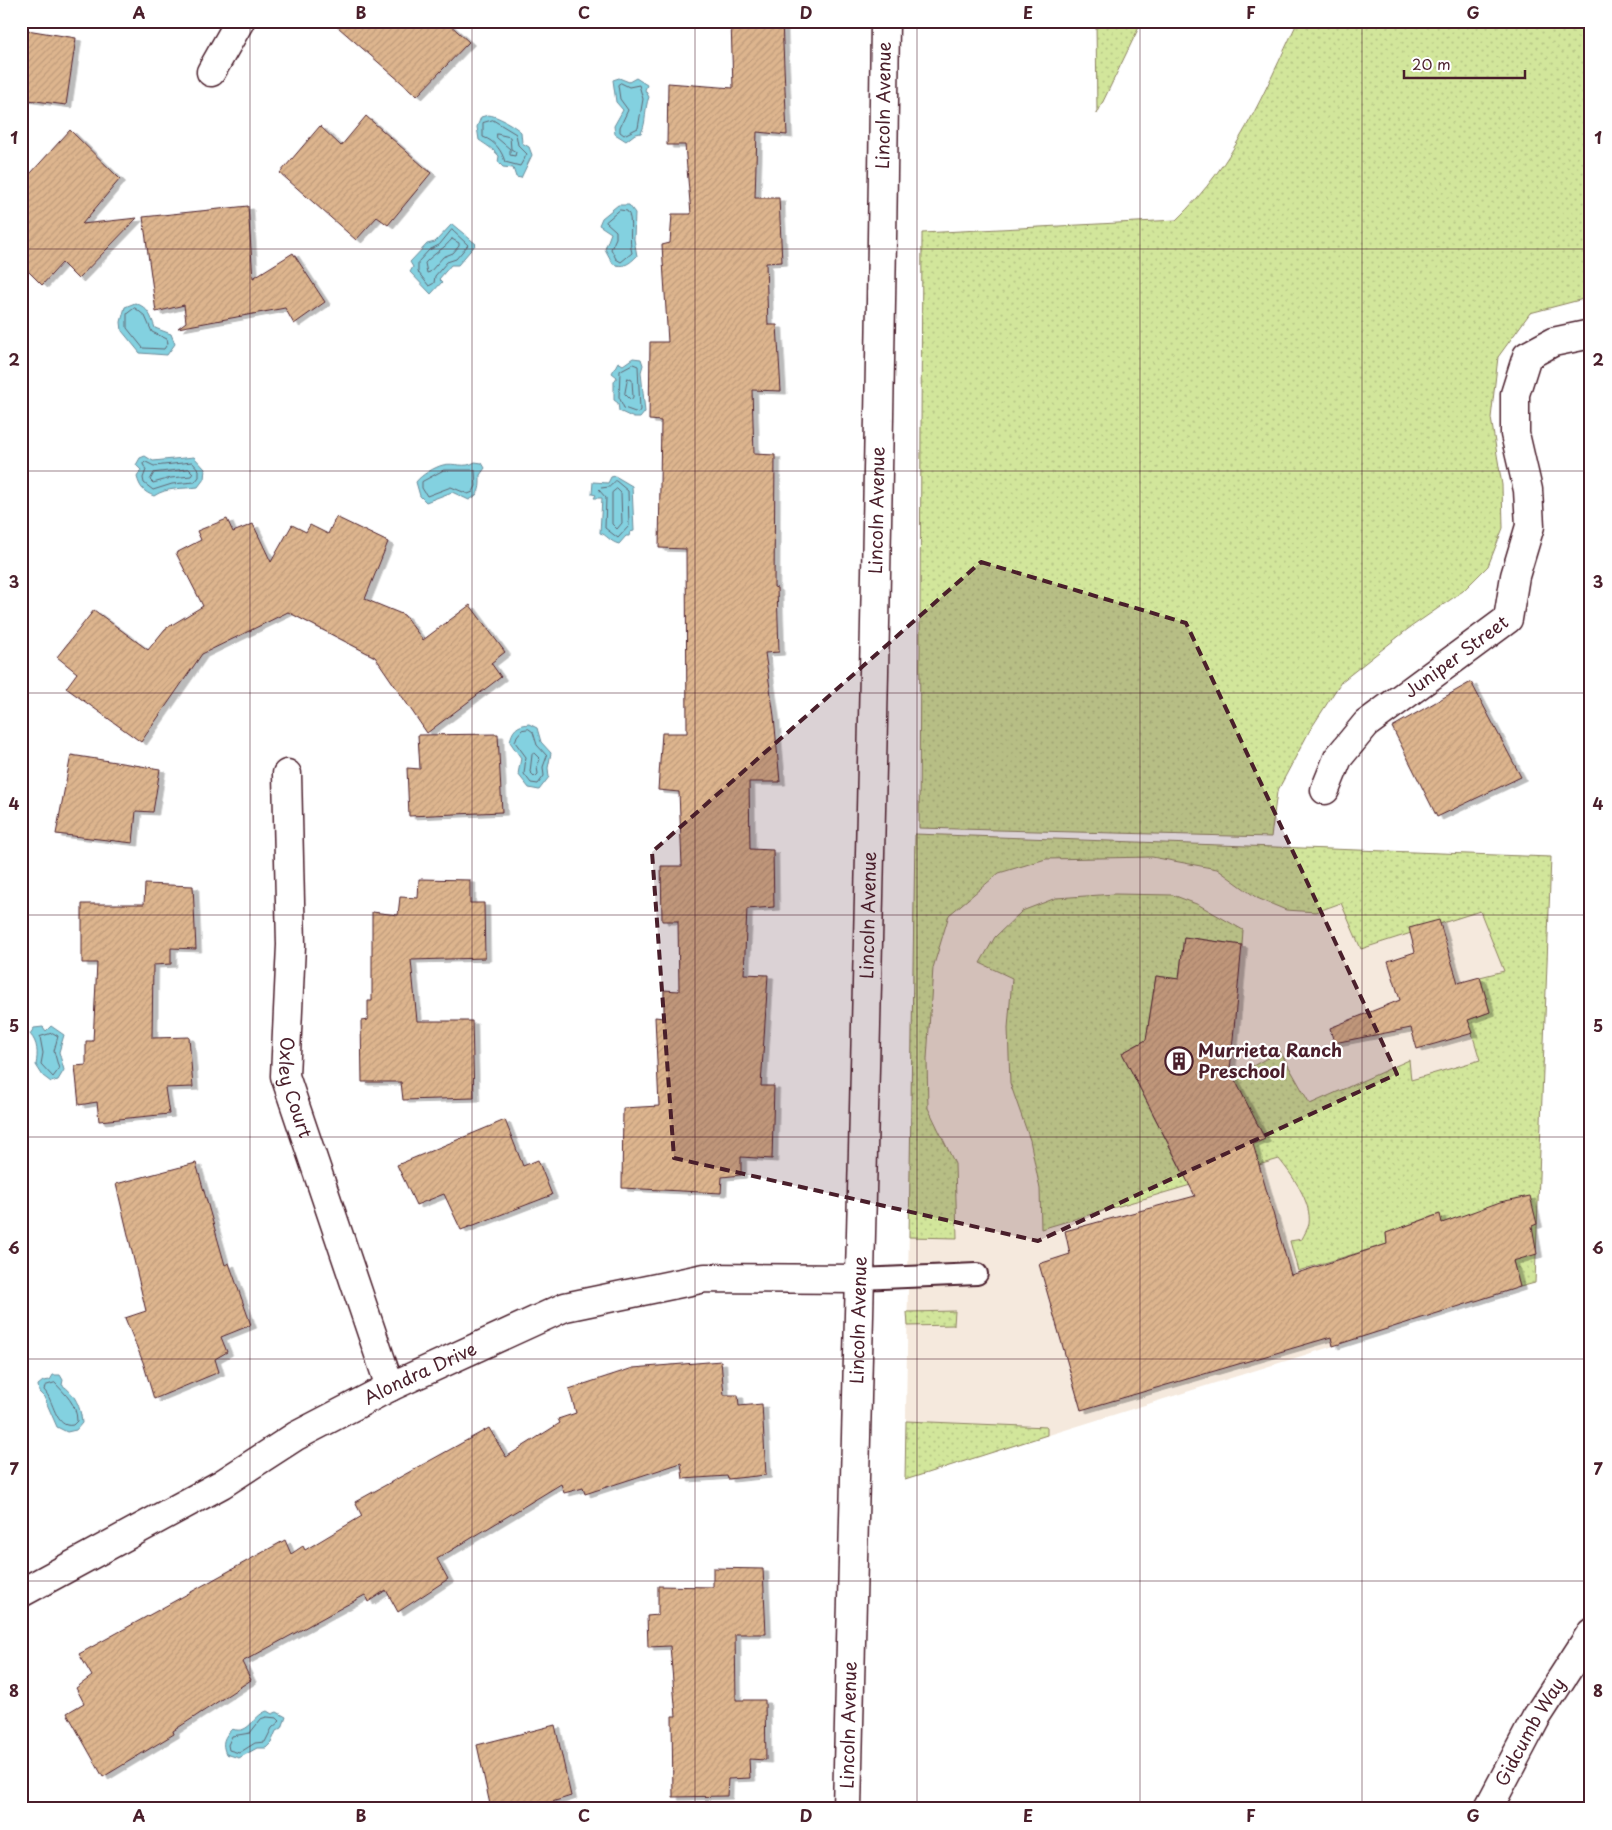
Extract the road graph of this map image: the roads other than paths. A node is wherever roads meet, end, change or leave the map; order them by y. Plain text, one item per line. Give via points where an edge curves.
1 (240, 21) edge
2 (885, 21) edge
3 (211, 72) dead end
4 (1591, 334) edge
5 (287, 774) dead end
6 (1325, 790) dead end
7 (977, 1274) dead end
8 (859, 1279) junction
9 (390, 1387) junction
10 (21, 1593) edge
11 (1591, 1633) edge
12 (847, 1809) edge
13 (1488, 1809) edge

1 - 3 street
2 - 8 street, Lincoln Avenue via 879,477
4 - 6 street, Juniper Street via 1553,342 1527,356 1515,394 1515,434 1528,490 1530,526 1515,576 1508,619 1366,724 1338,758
5 - 9 street, Oxley Court via 291,945 285,1076
7 - 8 lane
8 - 9 street, Alondra Drive via 705,1278 565,1307
8 - 12 street, Lincoln Avenue
9 - 10 street, Alondra Drive via 296,1436 222,1484
11 - 13 street, Gidcumb Way via 1536,1718

